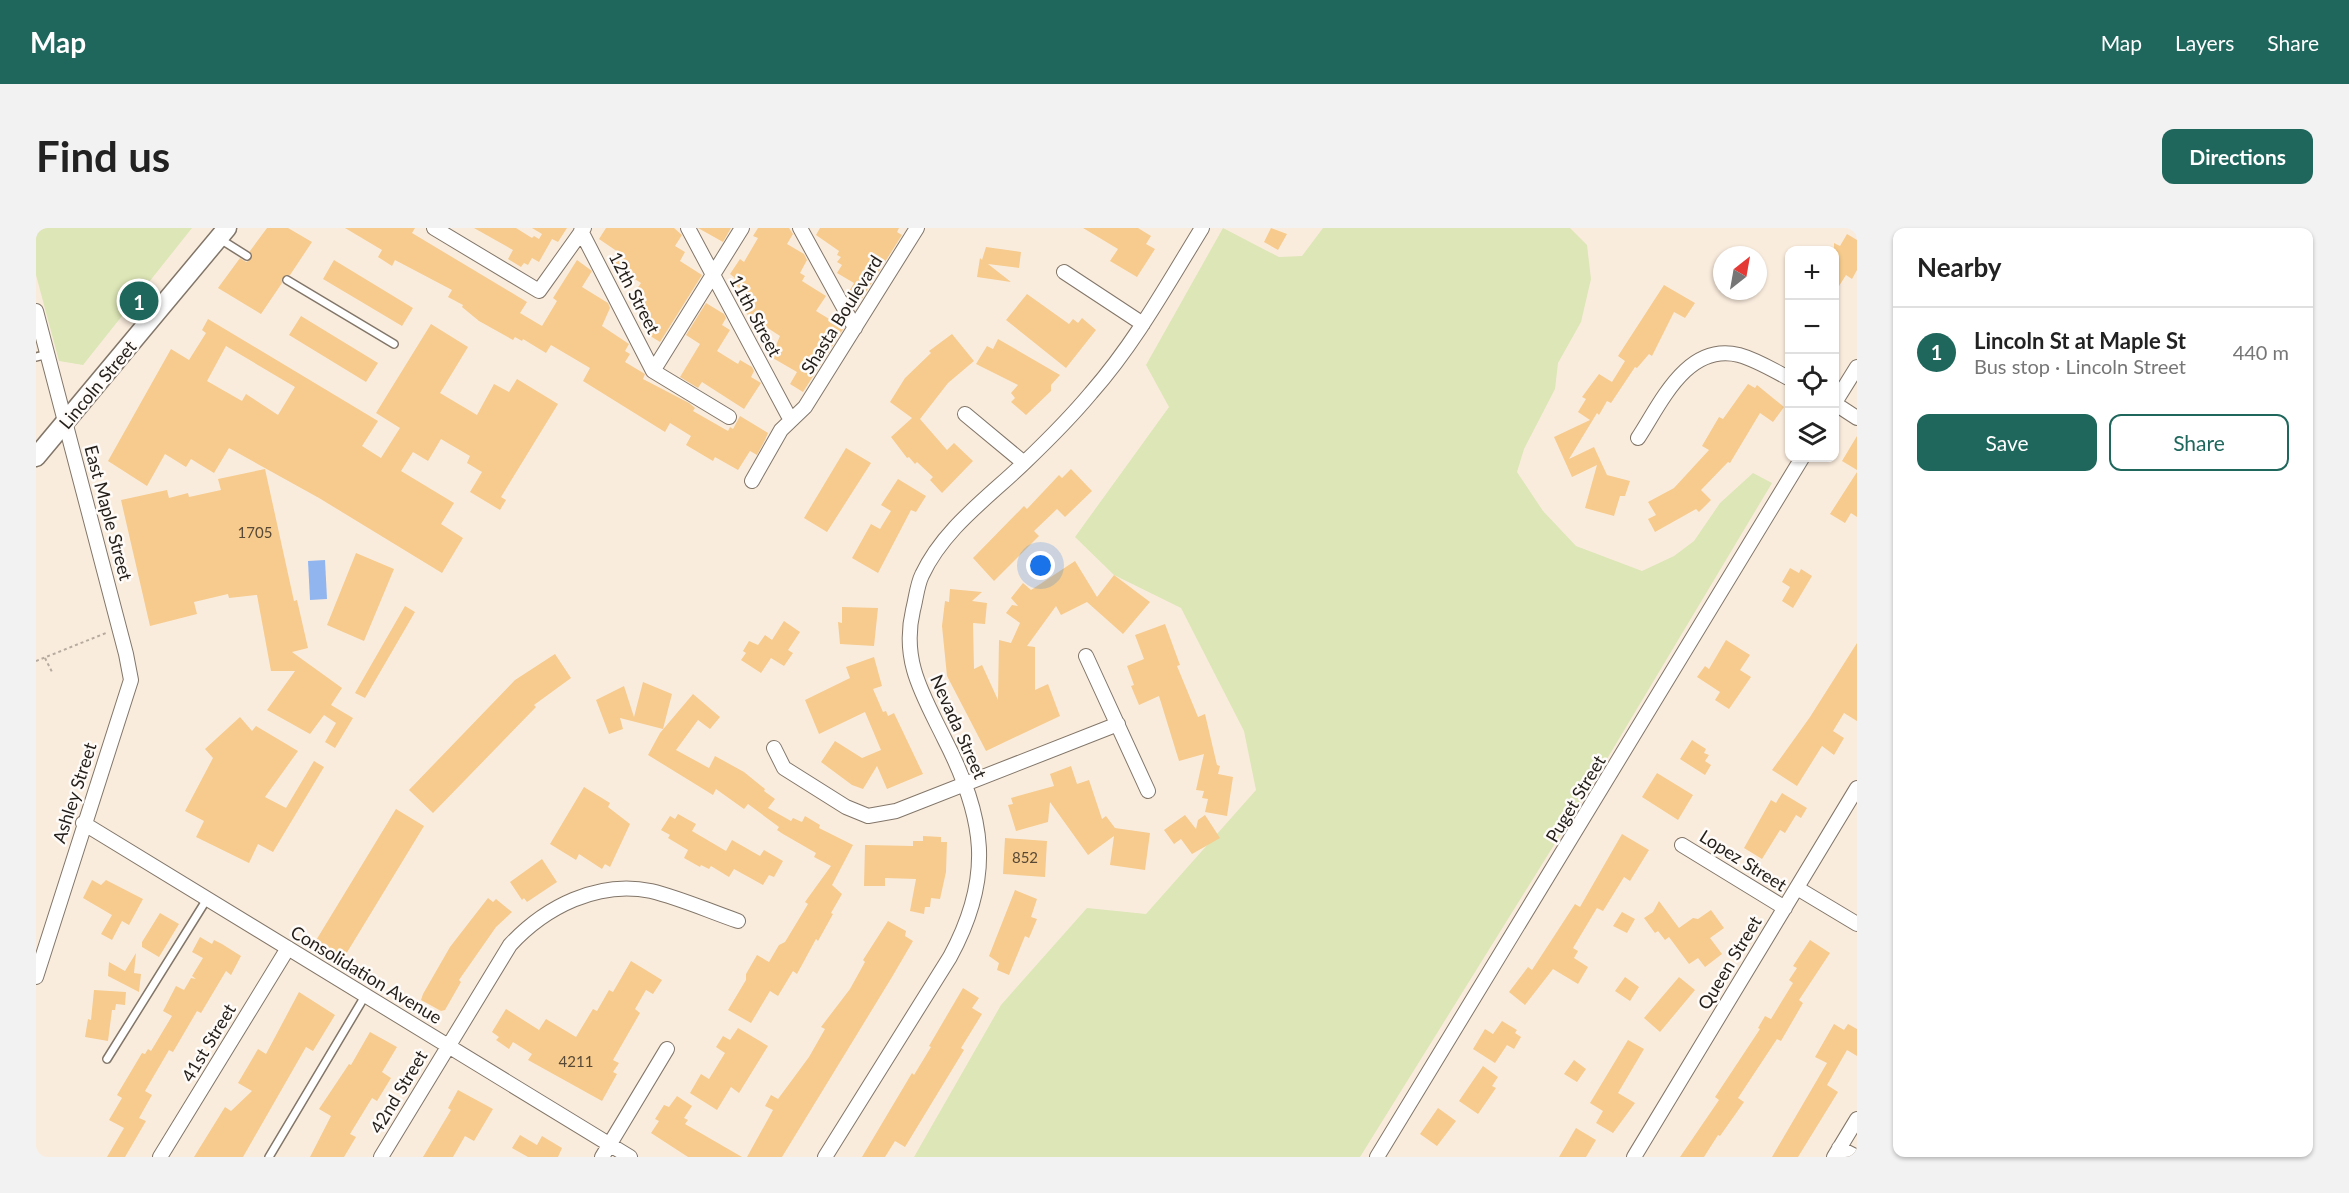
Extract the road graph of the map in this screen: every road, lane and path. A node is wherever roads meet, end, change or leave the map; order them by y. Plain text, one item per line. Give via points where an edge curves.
1 (434, 228) edge
2 (688, 228) edge
3 (742, 228) edge
4 (800, 228) edge
5 (1202, 228) edge
6 (583, 230) edge
7 (912, 231) edge
8 (222, 233) edge
9 (247, 255) dead end
10 (1064, 272) dead end
11 (713, 275) junction
12 (287, 280) dead end
13 (36, 310) edge
14 (1143, 324) junction
15 (855, 328) junction
16 (394, 344) dead end
17 (42, 356) edge
18 (1857, 367) edge
19 (654, 371) junction
20 (1785, 376) edge
21 (1839, 396) edge
22 (1839, 406) edge
23 (965, 414) dead end
24 (729, 417) dead end
25 (793, 418) junction
26 (1857, 418) edge
27 (66, 424) junction
28 (1638, 438) dead end
29 (36, 457) edge
30 (1801, 462) edge
31 (1024, 463) junction
32 (752, 481) dead end
33 (91, 639) dead end
34 (126, 654) joint
35 (1086, 656) dead end
36 (44, 658) junction
37 (36, 661) edge
38 (54, 674) dead end
39 (1118, 724) junction
40 (774, 748) dead end
41 (966, 785) junction
42 (1857, 788) edge
43 (1148, 791) dead end
44 (83, 823) junction
45 (1682, 844) dead end
46 (1797, 888) junction
47 (207, 898) junction
48 (1785, 908) junction
49 (738, 921) dead end
50 (1857, 924) edge
51 (288, 948) junction
52 (36, 977) edge
53 (365, 996) junction
54 (448, 1046) junction
55 (667, 1049) dead end
56 (107, 1059) dead end
57 (1857, 1119) edge
58 (609, 1144) junction
59 (1837, 1152) edge
60 (160, 1157) edge
61 (268, 1157) edge
62 (381, 1157) edge
63 (602, 1157) edge
64 (630, 1157) edge
65 (825, 1157) edge
66 (1377, 1157) edge
67 (1634, 1157) edge
68 (1857, 1157) edge

1 - 6 street, 12th Street via 539,291
2 - 11 street, 11th Street
3 - 11 street
4 - 15 street
5 - 14 street, Nevada Street
6 - 19 street, 12th Street
7 - 15 street, Shasta Boulevard
8 - 9 lane
8 - 27 street, Lincoln Street
10 - 14 street
11 - 19 street
11 - 25 street, 11th Street
12 - 16 lane
13 - 17 street, East Maple Street
14 - 31 street, Nevada Street via 1125,354 1092,393
15 - 25 street, Shasta Boulevard via 805,407
17 - 27 street, East Maple Street
18 - 21 street
19 - 24 street
20 - 28 street via 1736,354 1698,360 1677,378
22 - 26 street
23 - 31 street
25 - 32 street, Shasta Boulevard via 781,430
27 - 29 street, Lincoln Street
27 - 34 street, East Maple Street
30 - 66 street, Puget Street
31 - 41 street, Nevada Street via 940,546 922,576 912,613 909,649 919,691
33 - 36 path
34 - 44 street, Ashley Street via 131,680
35 - 39 street
36 - 37 path
36 - 38 path
39 - 41 street
39 - 43 street
40 - 41 street via 784,768 846,807 868,816 896,811
41 - 65 street, Nevada Street via 980,861 977,892 967,926
42 - 46 street, Queen Street
44 - 47 street, Consolidation Avenue
44 - 52 street, Ashley Street
45 - 48 street, Lopez Street
46 - 48 street, Queen Street
46 - 50 street, Lopez Street
47 - 51 street, Consolidation Avenue
47 - 56 lane
48 - 67 street, Queen Street
49 - 54 street, 42nd Street via 640,890 611,890 565,903 536,921 510,945
51 - 53 street, Consolidation Avenue
51 - 60 street, 41st Street
53 - 54 street, Consolidation Avenue
53 - 61 lane
54 - 58 street, Consolidation Avenue
54 - 62 street, 42nd Street
55 - 58 street
57 - 59 street
58 - 63 street
58 - 64 street, Consolidation Avenue
59 - 68 street

